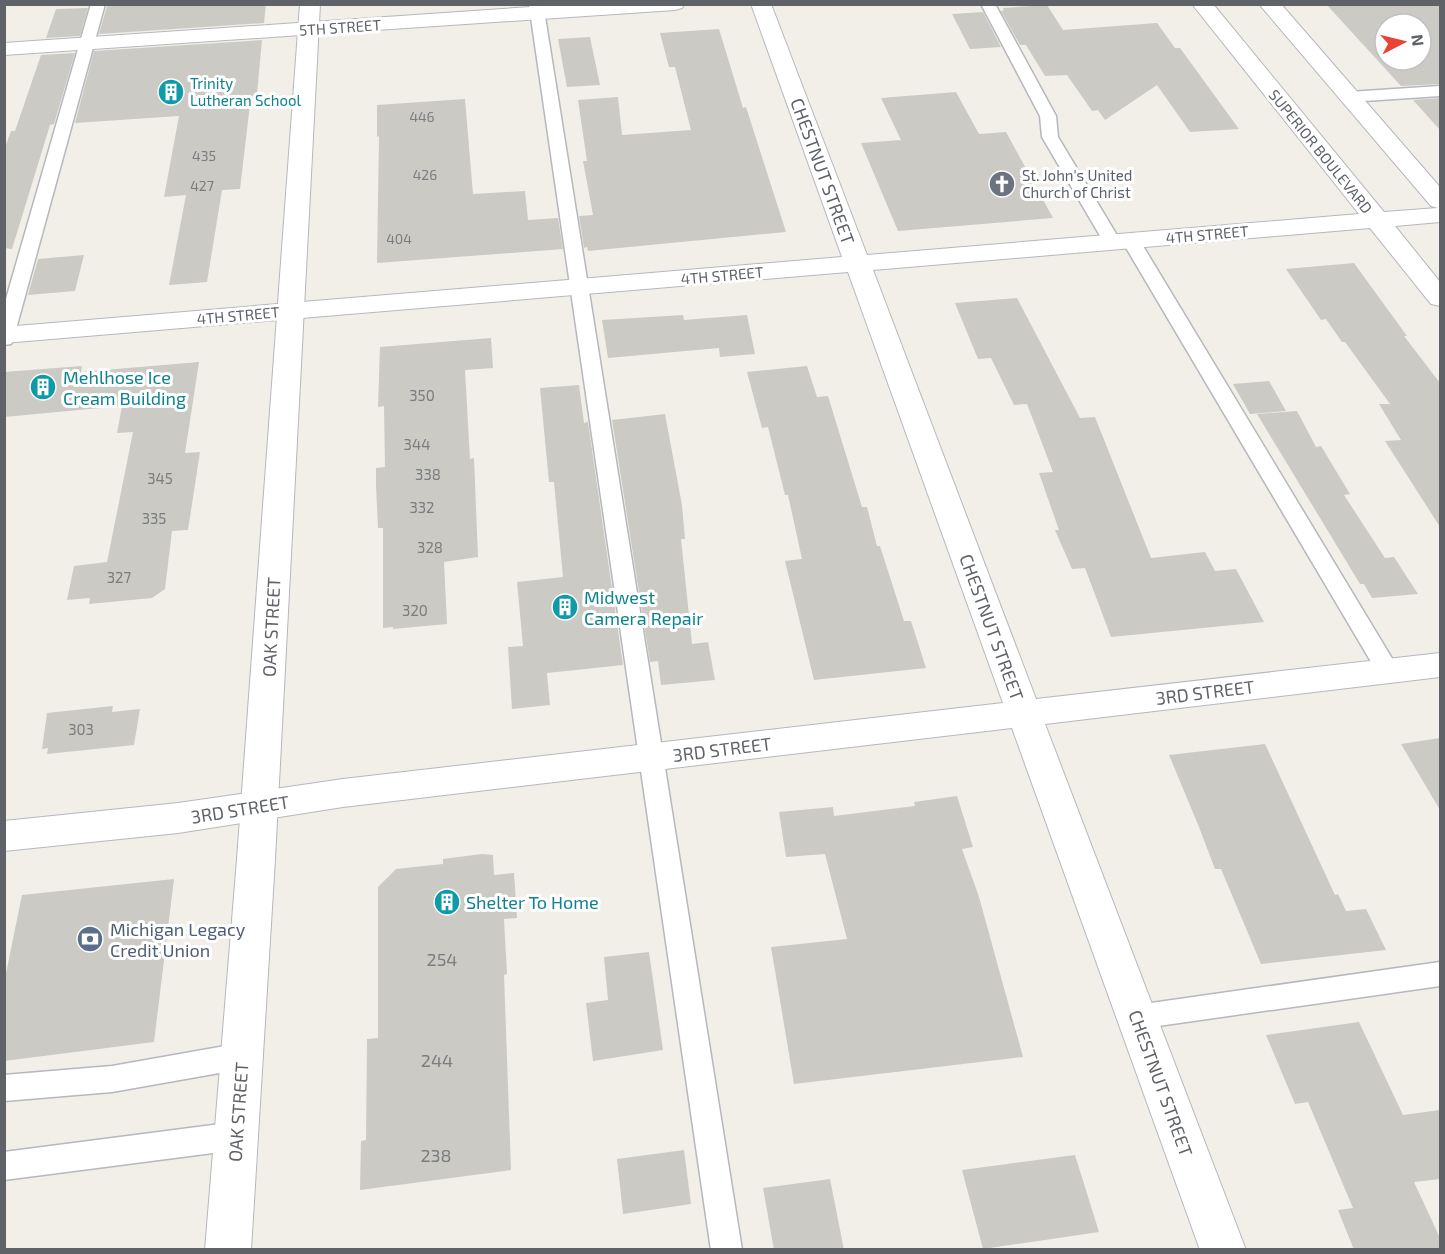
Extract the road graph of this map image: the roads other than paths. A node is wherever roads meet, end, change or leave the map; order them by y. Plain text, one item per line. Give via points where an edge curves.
1 (99, 4) edge
2 (310, 4) edge
3 (675, 4) edge
4 (761, 4) edge
5 (988, 4) edge
6 (1202, 4) edge
7 (1269, 4) edge
8 (589, 7) edge
9 (537, 9) edge
10 (308, 29) junction
11 (87, 43) junction
12 (4, 49) edge
13 (1440, 91) edge
14 (1349, 97) junction
15 (1440, 201) edge
16 (1440, 215) edge
17 (1377, 220) junction
18 (1121, 242) junction
19 (857, 263) junction
20 (579, 287) junction
21 (1440, 298) edge
22 (289, 311) junction
23 (5, 336) edge
24 (1440, 665) edge
25 (1388, 671) junction
26 (1024, 713) junction
27 (653, 757) junction
28 (259, 805) junction
29 (4, 836) edge
30 (1440, 975) edge
31 (1137, 1017) junction
32 (242, 1056) junction
33 (4, 1088) edge
34 (236, 1136) junction
35 (4, 1166) edge
36 (228, 1250) edge
37 (727, 1250) edge
38 (1223, 1250) edge

1 - 11 lane
2 - 10 street, OAK STREET
3 - 8 street, 5TH STREET
4 - 19 street, CHESTNUT STREET
5 - 18 lane via 1048,116 1050,137 1100,219
6 - 17 street, SUPERIOR BOULEVARD
7 - 14 street
8 - 9 street, 5TH STREET
9 - 10 street, 5TH STREET
9 - 20 lane
10 - 11 street, 5TH STREET
10 - 22 street, OAK STREET
11 - 12 street, 5TH STREET
11 - 23 lane
13 - 14 lane
14 - 15 street
16 - 17 street, 4TH STREET
17 - 18 street, 4TH STREET
17 - 21 street, SUPERIOR BOULEVARD
18 - 19 street, 4TH STREET
18 - 25 lane
19 - 20 street, 4TH STREET
19 - 26 street, CHESTNUT STREET
20 - 22 street, 4TH STREET
20 - 27 lane
22 - 23 street, 4TH STREET
22 - 28 street, OAK STREET
24 - 25 street, 3RD STREET
25 - 26 street, 3RD STREET
26 - 27 street, 3RD STREET
26 - 31 street, CHESTNUT STREET
27 - 28 street, 3RD STREET
27 - 37 lane
28 - 29 street, 3RD STREET
28 - 32 street, OAK STREET
30 - 31 lane
31 - 38 street, CHESTNUT STREET
32 - 33 lane via 112,1079
32 - 34 street, OAK STREET
34 - 35 lane
34 - 36 street, OAK STREET

